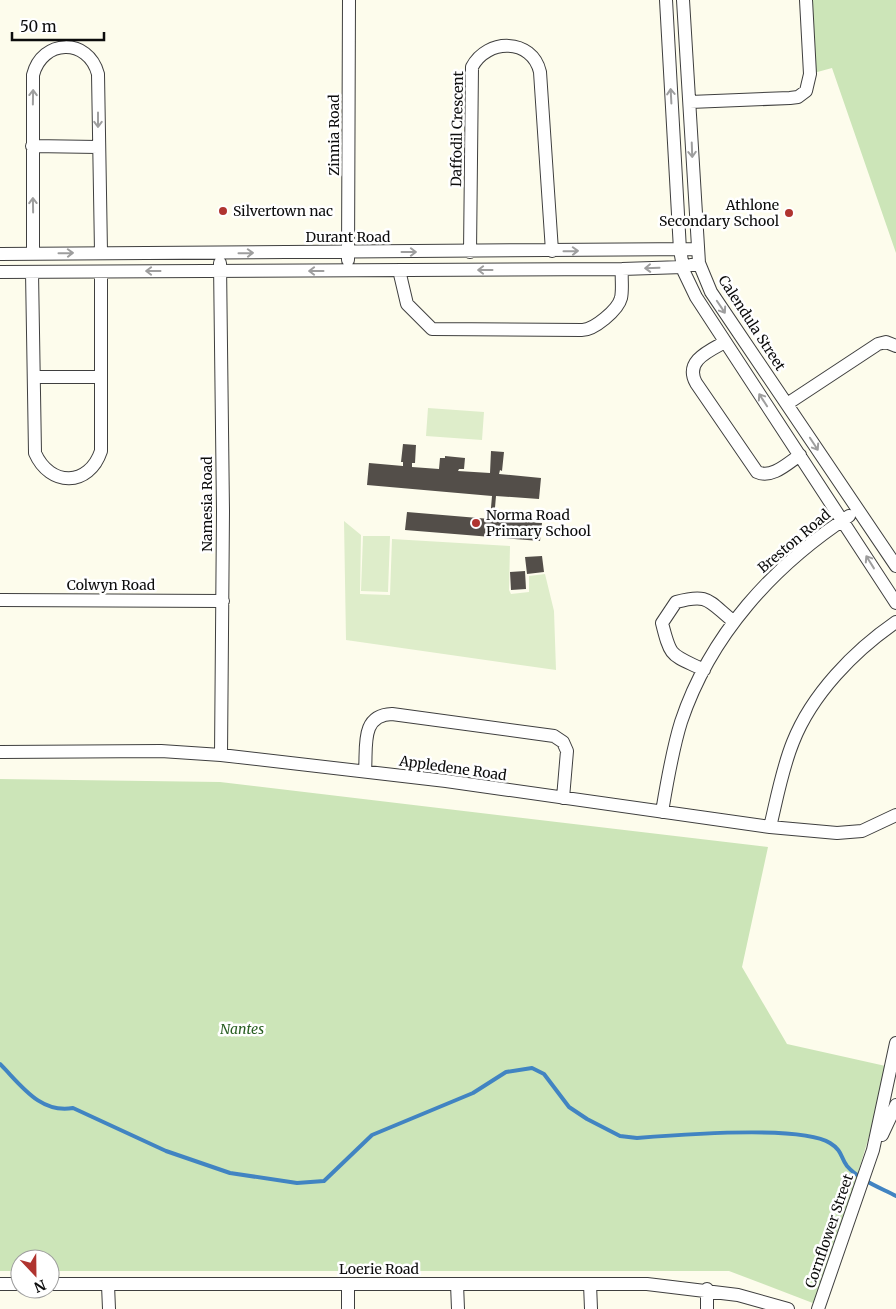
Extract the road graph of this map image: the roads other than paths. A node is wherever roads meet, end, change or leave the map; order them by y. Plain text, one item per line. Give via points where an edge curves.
1 (349, 0) edge
2 (666, 0) edge
3 (683, 0) edge
4 (806, 0) edge
5 (690, 102) junction
6 (32, 146) junction
7 (98, 147) junction
8 (697, 249) junction
9 (680, 250) junction
10 (552, 251) junction
11 (101, 252) junction
12 (349, 252) junction
13 (470, 252) junction
14 (510, 252) junction
15 (220, 253) junction
16 (0, 254) edge
17 (33, 254) junction
18 (699, 263) junction
19 (683, 267) junction
20 (622, 269) junction
21 (347, 270) junction
22 (399, 270) junction
23 (510, 270) junction
24 (221, 271) junction
25 (0, 272) edge
26 (32, 272) junction
27 (101, 272) junction
28 (725, 342) junction
29 (896, 346) edge
30 (35, 376) junction
31 (101, 377) junction
32 (787, 404) junction
33 (800, 455) junction
34 (858, 510) junction
35 (843, 520) junction
36 (896, 566) edge
37 (0, 600) edge
38 (222, 600) junction
39 (896, 603) edge
40 (734, 620) junction
41 (896, 622) edge
42 (704, 670) junction
43 (0, 752) edge
44 (221, 755) junction
45 (365, 771) junction
46 (563, 798) junction
47 (662, 812) junction
48 (896, 816) edge
49 (770, 827) junction
50 (895, 1047) edge
51 (896, 1105) edge
52 (871, 1156) junction
53 (60, 1284) edge
54 (108, 1284) junction
55 (457, 1284) junction
56 (590, 1284) junction
57 (348, 1285) junction
58 (707, 1289) junction
59 (109, 1309) edge
60 (348, 1309) edge
61 (458, 1309) edge
62 (591, 1309) edge
63 (707, 1309) edge
64 (788, 1309) edge
65 (818, 1309) edge

1 - 12 street, Zinnia Road
9 -> 2 street
3 - 5 street, Calendula Street
4 - 5 street via 810,74 806,91 790,98
5 -> 8 street, Calendula Street
6 - 7 street
6 -> 7 street via 36,63 56,48 76,48 90,55 98,74
17 -> 6 street
7 - 11 street
8 - 9 street, Durant Road
8 - 18 street, Calendula Street
10 -> 9 street, Durant Road
9 - 19 street
10 - 13 street, Daffodil Crescent via 538,61 520,47 503,46 484,52 472,67
10 - 14 street, Durant Road
11 - 15 street, Durant Road
17 -> 11 street, Durant Road
12 -> 13 street, Durant Road
15 -> 12 street, Durant Road
12 - 21 street, Zinnia Road
13 - 14 street, Durant Road
14 - 23 street
15 - 24 street, Namesia Road
16 - 17 street, Durant Road
18 - 19 street
18 -> 32 street, Calendula Street via 711,292
19 -> 20 street
19 - 28 street via 696,297
20 - 22 street via 618,303 596,327 582,330 432,329 407,304
20 - 23 street
21 - 22 street
21 -> 24 street
23 -> 22 street
24 -> 27 street
24 - 38 street, Namesia Road
25 - 26 street
26 - 27 street
26 - 30 street
27 - 31 street
33 -> 28 street
28 - 33 street via 695,362 692,374 700,391 757,472 773,473
29 - 32 street via 886,342 878,344
30 - 31 street
30 - 31 street via 35,453 40,465 61,479 79,477 98,462 101,451
32 -> 34 street, Calendula Street
33 - 35 street
34 - 35 street, Breston Road
34 - 36 street, Calendula Street
39 -> 35 street
35 - 40 street, Breston Road via 785,565
37 - 38 street, Colwyn Road
38 - 44 street, Namesia Road
40 - 42 street, Breston Road
40 - 42 street via 708,600 697,596 676,602 662,623 668,649
41 - 49 street via 850,659 809,713 793,740
42 - 47 street, Breston Road via 672,754
43 - 44 street, Appledene Road
44 - 45 street, Appledene Road
45 - 46 street, Appledene Road
45 - 46 street via 368,731 371,721 381,715 544,734 564,742 567,751
46 - 47 street, Appledene Road
47 - 49 street, Appledene Road
48 - 49 street, Appledene Road via 872,828 850,833
50 - 52 street
51 - 52 street
52 - 65 street, Cornflower Street
53 - 54 street, Loerie Road
54 - 57 street, Loerie Road
54 - 59 street
55 - 56 street, Loerie Road
55 - 57 street, Loerie Road
55 - 61 street
56 - 58 street, Loerie Road
56 - 62 street
57 - 60 street
58 - 63 street
58 - 64 street, Loerie Road

